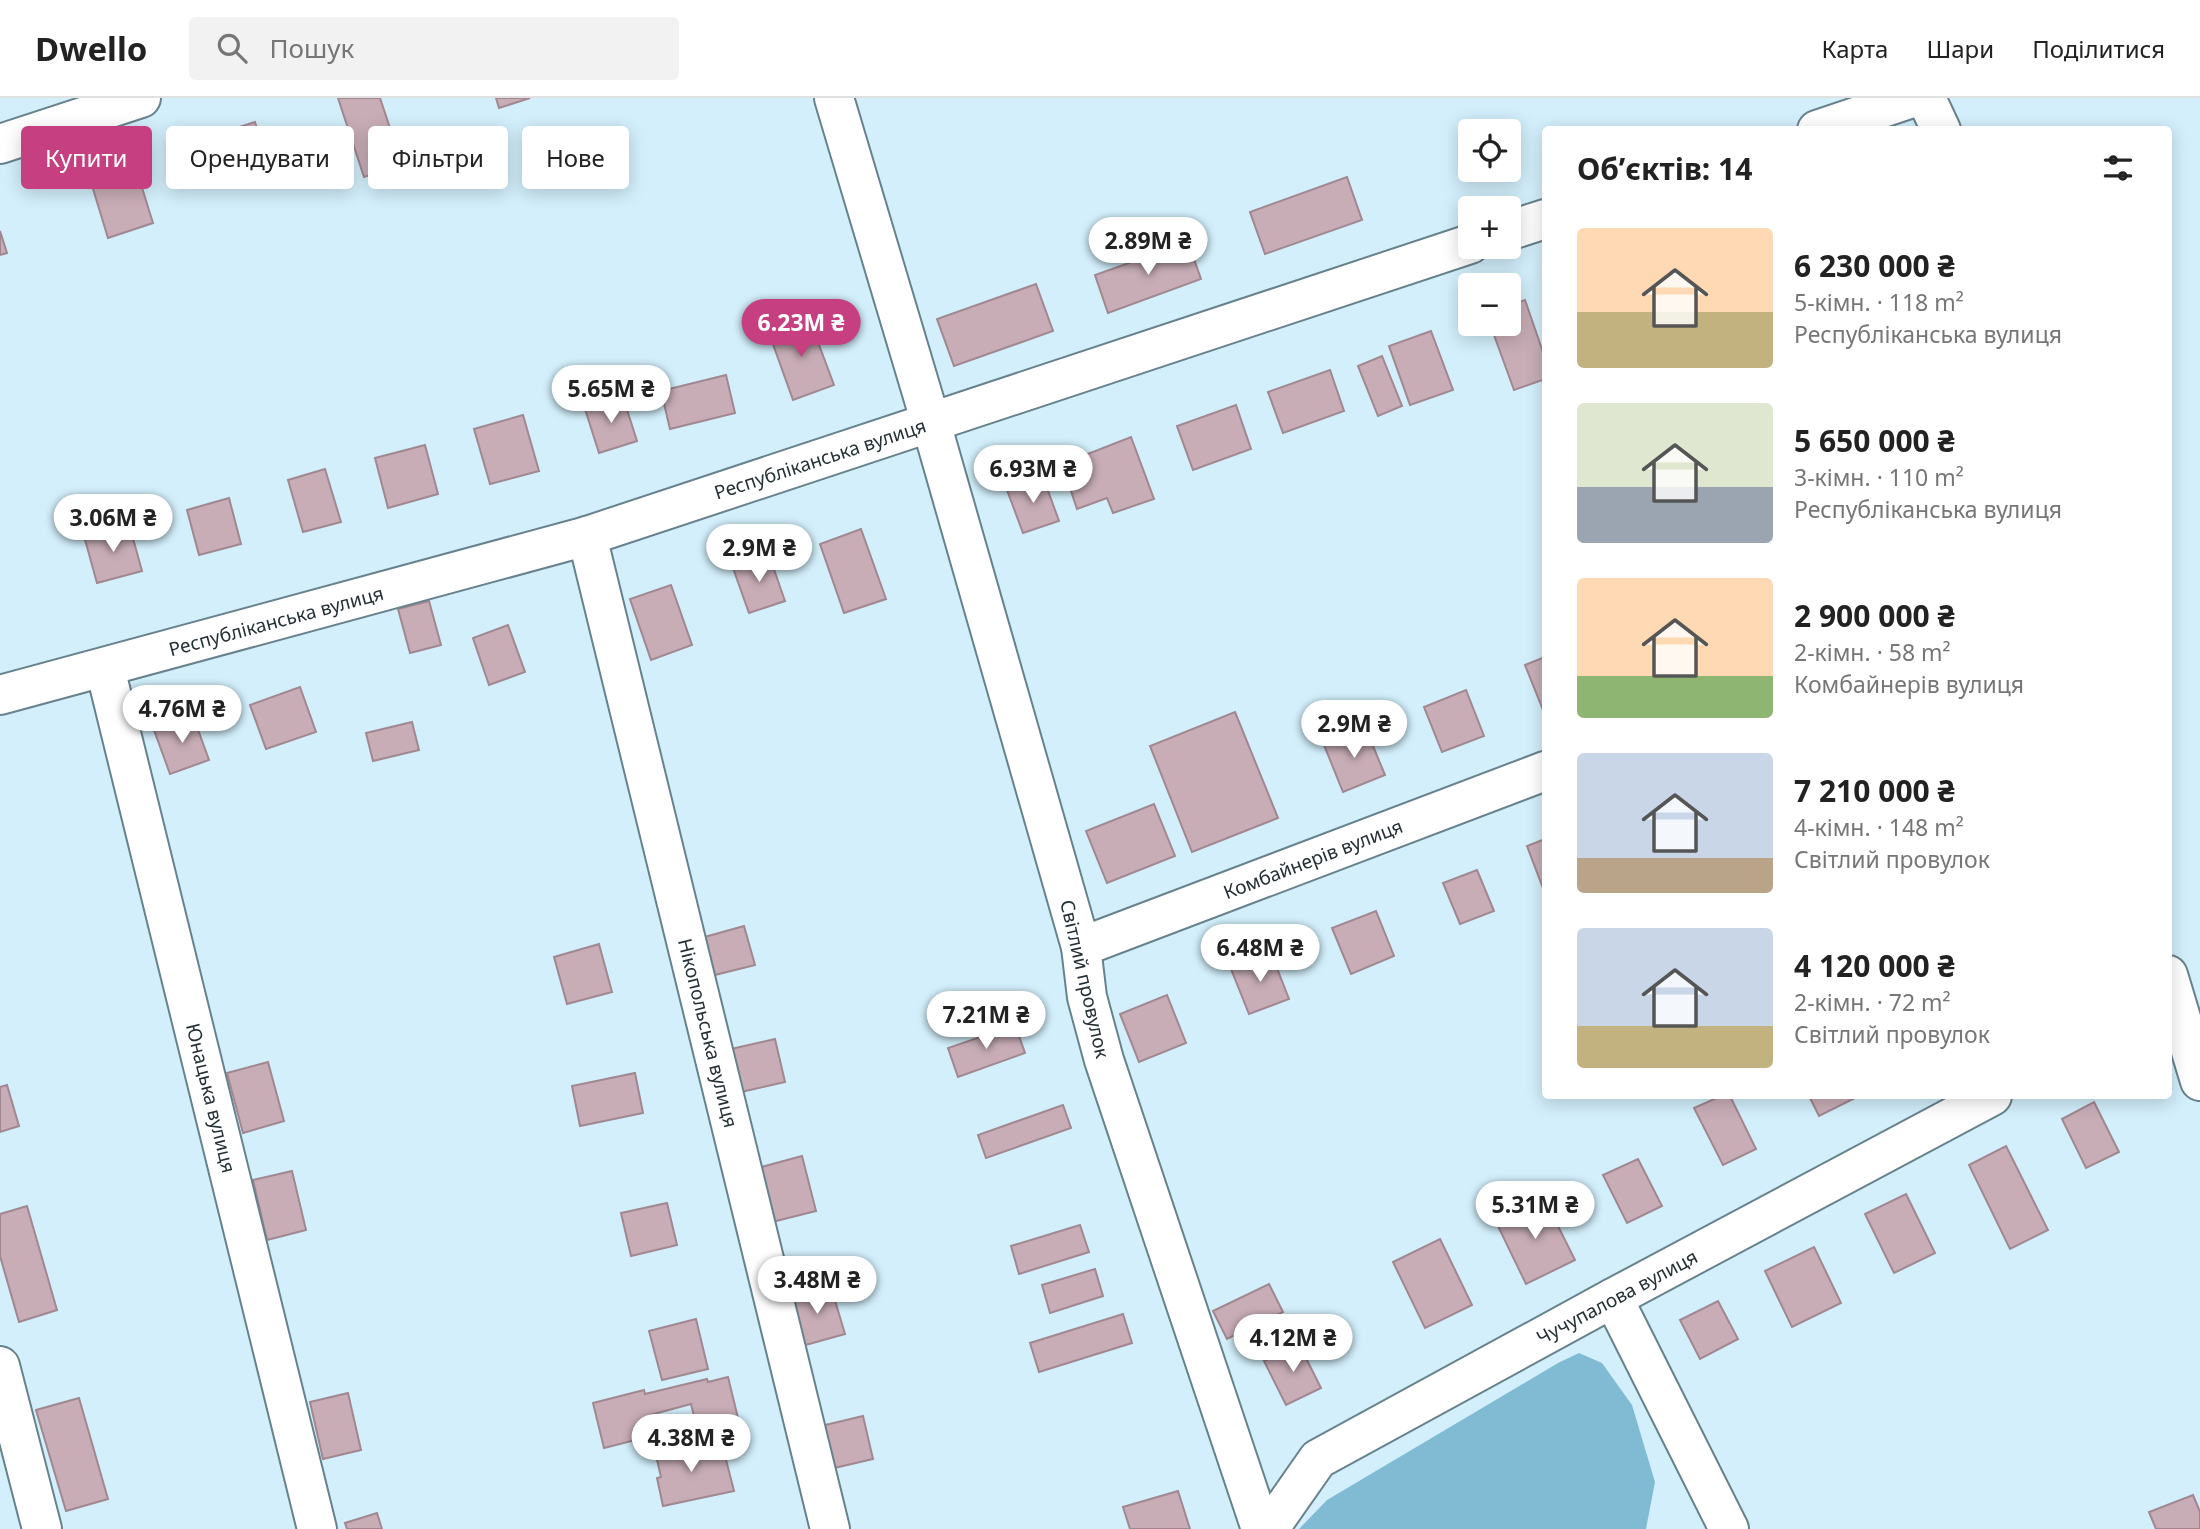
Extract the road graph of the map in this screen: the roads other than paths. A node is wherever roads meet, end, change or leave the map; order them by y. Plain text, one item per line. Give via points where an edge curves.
1 (141, 98) edge
2 (834, 98) edge
3 (1912, 98) edge
4 (1926, 98) edge
5 (1828, 126) edge
6 (1939, 126) edge
7 (0, 145) edge
8 (1542, 220) edge
9 (1521, 227) edge
10 (1458, 248) edge
11 (931, 423) junction
12 (587, 536) junction
13 (105, 668) junction
14 (0, 695) edge
15 (1542, 772) edge
16 (1081, 947) junction
17 (2172, 997) edge
18 (2200, 1082) edge
19 (1986, 1099) edge
20 (1613, 1298) junction
21 (0, 1366) edge
22 (42, 1529) edge
23 (317, 1529) edge
24 (830, 1529) edge
25 (1261, 1529) edge
26 (1269, 1529) edge
27 (1729, 1529) edge

1 - 7 street
2 - 11 street, Світлий провулок
3 - 5 street
4 - 6 street
8 - 9 street
10 - 11 street, Республіканська вулиця
11 - 12 street, Республіканська вулиця
11 - 16 street, Світлий провулок
12 - 13 street, Республіканська вулиця
12 - 24 street, Нікопольська вулиця
13 - 14 street, Республіканська вулиця
13 - 23 street, Юнацька вулиця
15 - 16 street, Комбайнерів вулиця
16 - 25 street, Світлий провулок via 1087,997 1104,1059
17 - 18 street
19 - 20 street, Чучупалова вулиця
20 - 26 street, Чучупалова вулиця via 1318,1460
20 - 27 street
21 - 22 street

